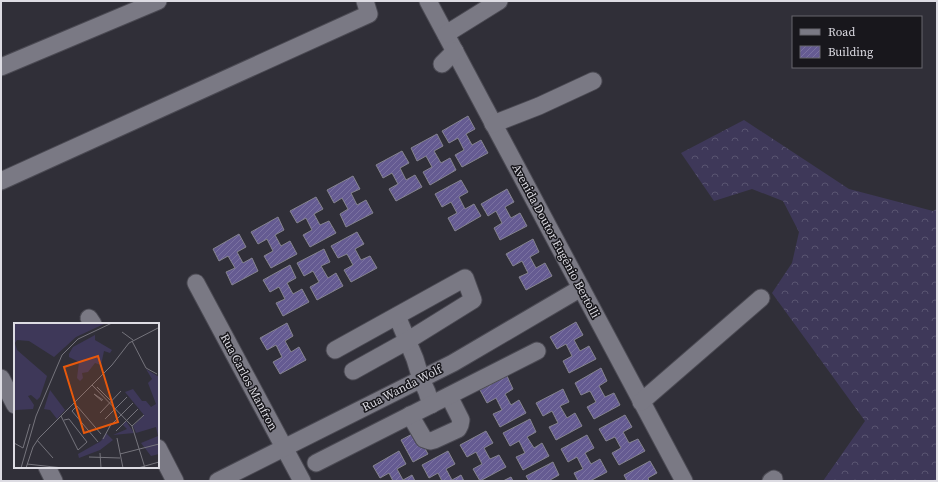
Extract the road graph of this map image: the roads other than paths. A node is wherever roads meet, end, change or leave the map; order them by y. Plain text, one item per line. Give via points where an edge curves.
1 (158, 1) edge
2 (364, 1) edge
3 (428, 1) edge
4 (499, 1) edge
5 (446, 34) junction
6 (455, 51) junction
7 (442, 64) dead end
8 (1, 67) edge
9 (593, 80) dead end
10 (493, 124) junction
11 (1, 182) edge
12 (196, 283) dead end
13 (581, 288) junction
14 (761, 298) dead end
15 (397, 316) junction
16 (407, 341) junction
17 (335, 350) dead end
18 (537, 351) dead end
19 (353, 371) dead end
20 (1, 378) edge
21 (421, 379) junction
22 (449, 396) junction
23 (641, 402) junction
24 (14, 403) edge
25 (431, 405) junction
26 (410, 415) junction
27 (284, 448) junction
28 (159, 450) edge
29 (316, 463) dead end
30 (48, 468) edge
31 (54, 481) edge
32 (175, 481) edge
33 (218, 481) edge
34 (302, 481) edge
35 (684, 481) edge

1 - 8 street
2 - 11 street via 369,14
3 - 5 street, Avenida Doutor Eugênio Bertolli
4 - 5 street
5 - 6 street, Avenida Doutor Eugênio Bertolli
6 - 7 street
6 - 10 street, Avenida Doutor Eugênio Bertolli
9 - 10 street via 539,106
10 - 13 street, Avenida Doutor Eugênio Bertolli
12 - 27 street, Rua Carlos Manfron
13 - 21 street, Rua Wanda Wolf
13 - 23 street, Avenida Doutor Eugênio Bertolli
14 - 23 street
15 - 16 street
15 - 16 street via 465,278 473,300
15 - 17 street
16 - 19 street
16 - 21 street
18 - 22 street
20 - 24 street
21 - 25 street
21 - 27 street, Rua Wanda Wolf
22 - 25 street
22 - 26 street via 461,420 458,429 430,441 424,439
23 - 35 street, Avenida Doutor Eugênio Bertolli
25 - 26 street
26 - 29 street
27 - 33 street, Rua Wanda Wolf
27 - 34 street, Rua Carlos Manfron
28 - 32 street
30 - 31 street

